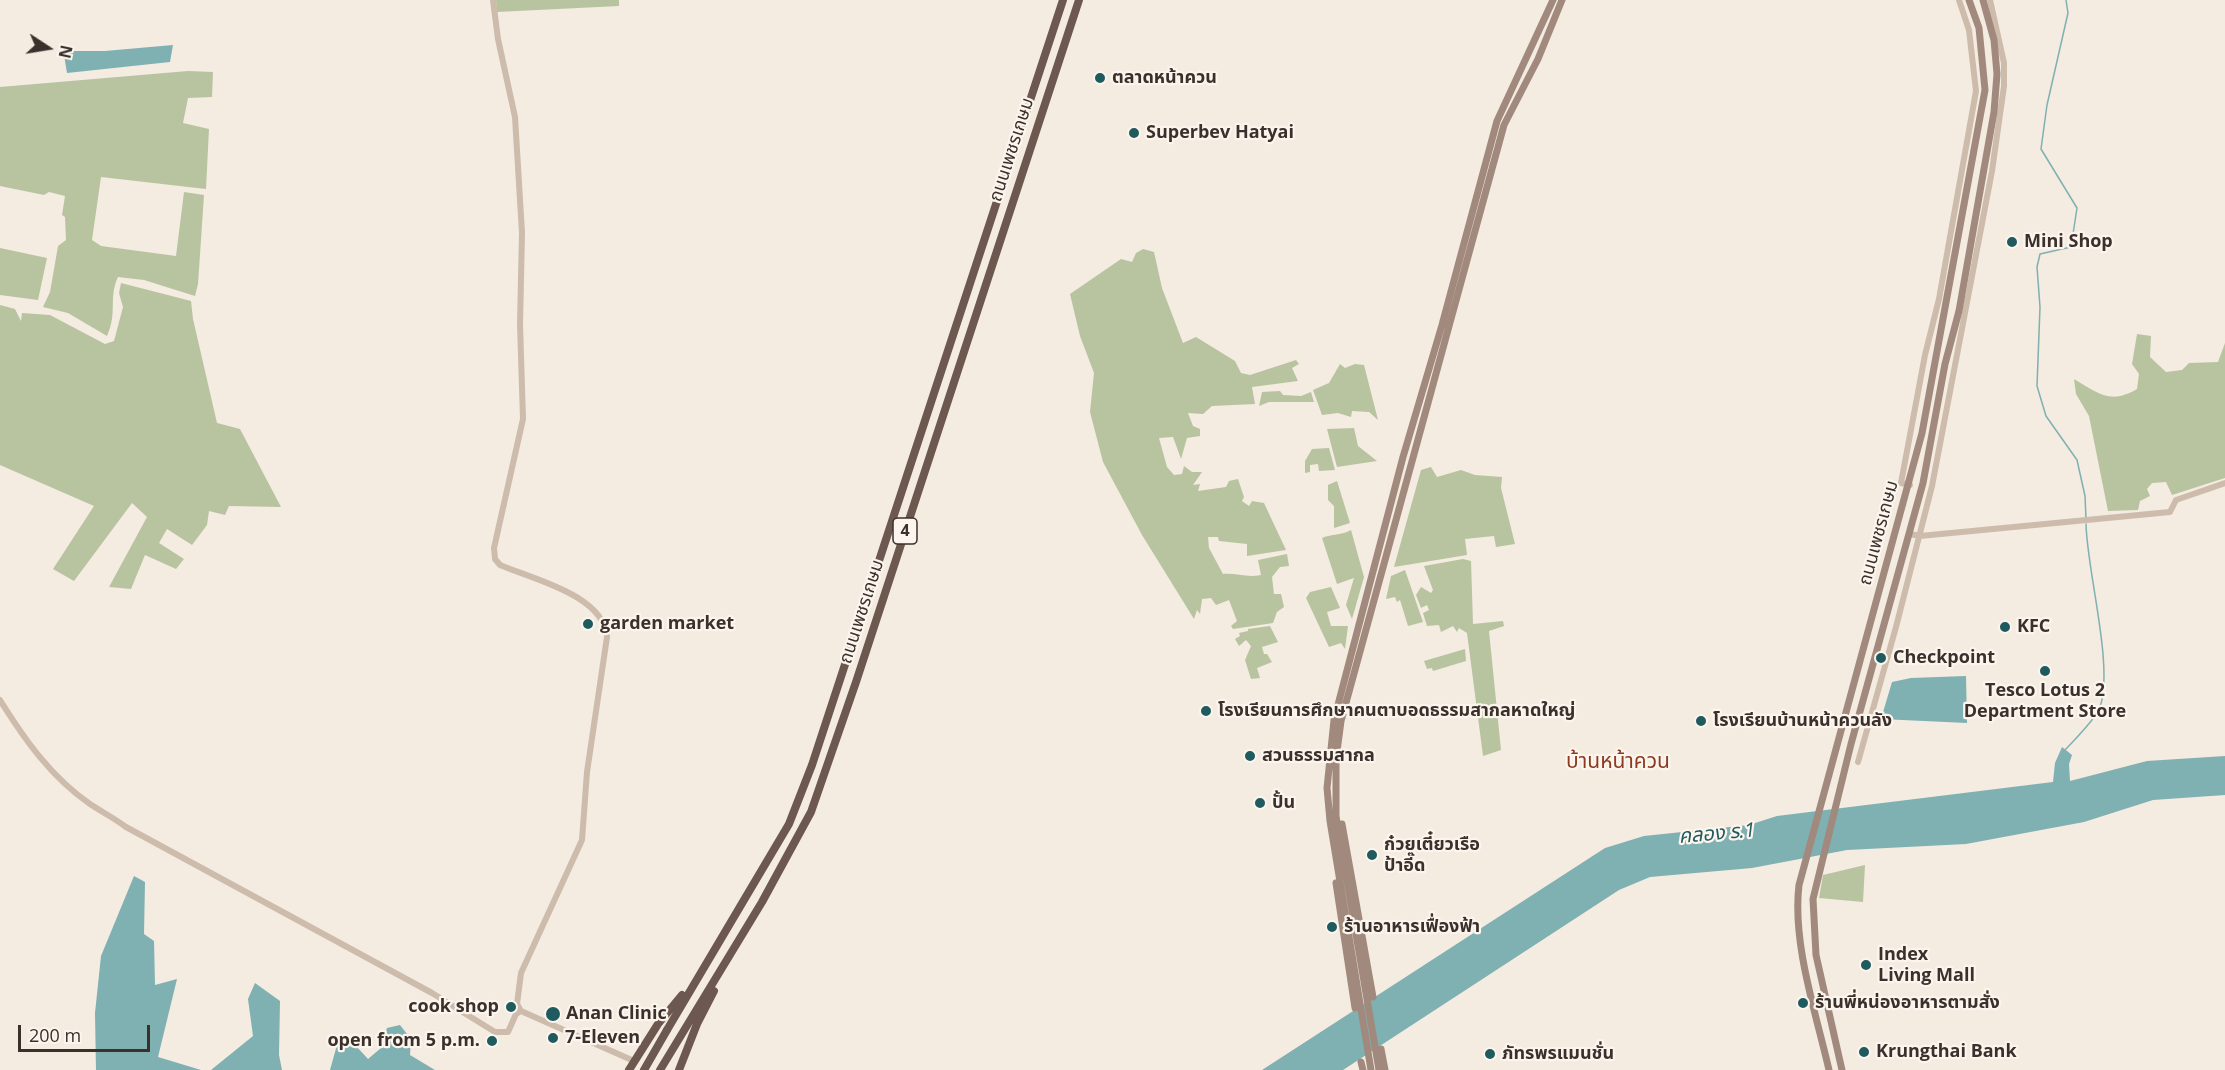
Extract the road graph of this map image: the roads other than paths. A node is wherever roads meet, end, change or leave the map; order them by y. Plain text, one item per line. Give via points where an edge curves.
1 (493, 0) edge
2 (1063, 0) edge
3 (1079, 0) edge
4 (1553, 0) edge
5 (1562, 0) edge
6 (1959, 0) edge
7 (1969, 0) edge
8 (1983, 0) edge
9 (1990, 0) edge
10 (1945, 310) junction
11 (1959, 311) junction
12 (1424, 382) junction
13 (1434, 385) junction
14 (919, 440) junction
15 (934, 445) junction
16 (2225, 483) edge
17 (1910, 485) junction
18 (1910, 534) junction
19 (1920, 536) junction
20 (0, 700) edge
21 (1858, 762) dead end
22 (1336, 786) junction
23 (1330, 821) junction
24 (1357, 967) junction
25 (721, 970) junction
26 (701, 974) junction
27 (1373, 997) dead end
28 (1355, 1008) dead end
29 (521, 1011) dead end
30 (1381, 1048) dead end
31 (634, 1060) junction
32 (629, 1070) edge
33 (644, 1070) edge
34 (660, 1070) edge
35 (679, 1070) edge
36 (1371, 1070) edge
37 (1378, 1070) edge
38 (1385, 1070) edge
39 (1829, 1070) edge
40 (1842, 1070) edge

1 - 29 street via 515,117 522,233 522,419 494,548 495,559 500,565 581,600 605,622 607,637 587,772 582,840 521,974 517,1004
2 - 14 highway, ถนนเพชรเกษม / 4
3 - 15 highway, ถนนเพชรเกษม / 4
4 - 12 main road via 1497,121
5 - 13 main road via 1538,59 1504,125
6 - 17 street via 1969,30 1976,91 1901,483
7 - 10 main road, ถนนเพชรเกษม via 1979,28 1985,90
8 - 11 main road, ถนนเพชรเกษม via 1994,40 1997,74 1994,112
9 - 19 street via 2002,55 2004,86 1968,311
10 - 11 main road
10 - 17 main road, ถนนเพชรเกษม
11 - 18 main road, ถนนเพชรเกษม
12 - 13 main road
12 - 23 main road via 1334,720 1327,788
13 - 22 main road via 1347,694 1336,759
14 - 15 highway
14 - 26 highway, ถนนเพชรเกษม / 4 via 789,824
15 - 25 highway, ถนนเพชรเกษม / 4 via 811,812
16 - 19 street via 2176,500 2170,512
17 - 39 main road, ถนนเพชรเกษม via 1802,868 1797,912
18 - 19 street
18 - 40 main road, ถนนเพชรเกษม via 1843,776 1812,913 1816,955
19 - 21 street
20 - 31 street via 23,739 50,769 90,804 126,827 432,993 495,1032 508,1032 521,1011
22 - 24 main road via 1336,816
22 - 27 main road
23 - 24 main road
23 - 28 main road
24 - 36 main road
24 - 37 main road
25 - 34 highway, ถนนเพชรเกษม / 4
25 - 35 highway
26 - 31 highway via 694,977
26 - 33 highway, ถนนเพชรเกษม / 4, bridge
30 - 38 main road
31 - 32 highway

